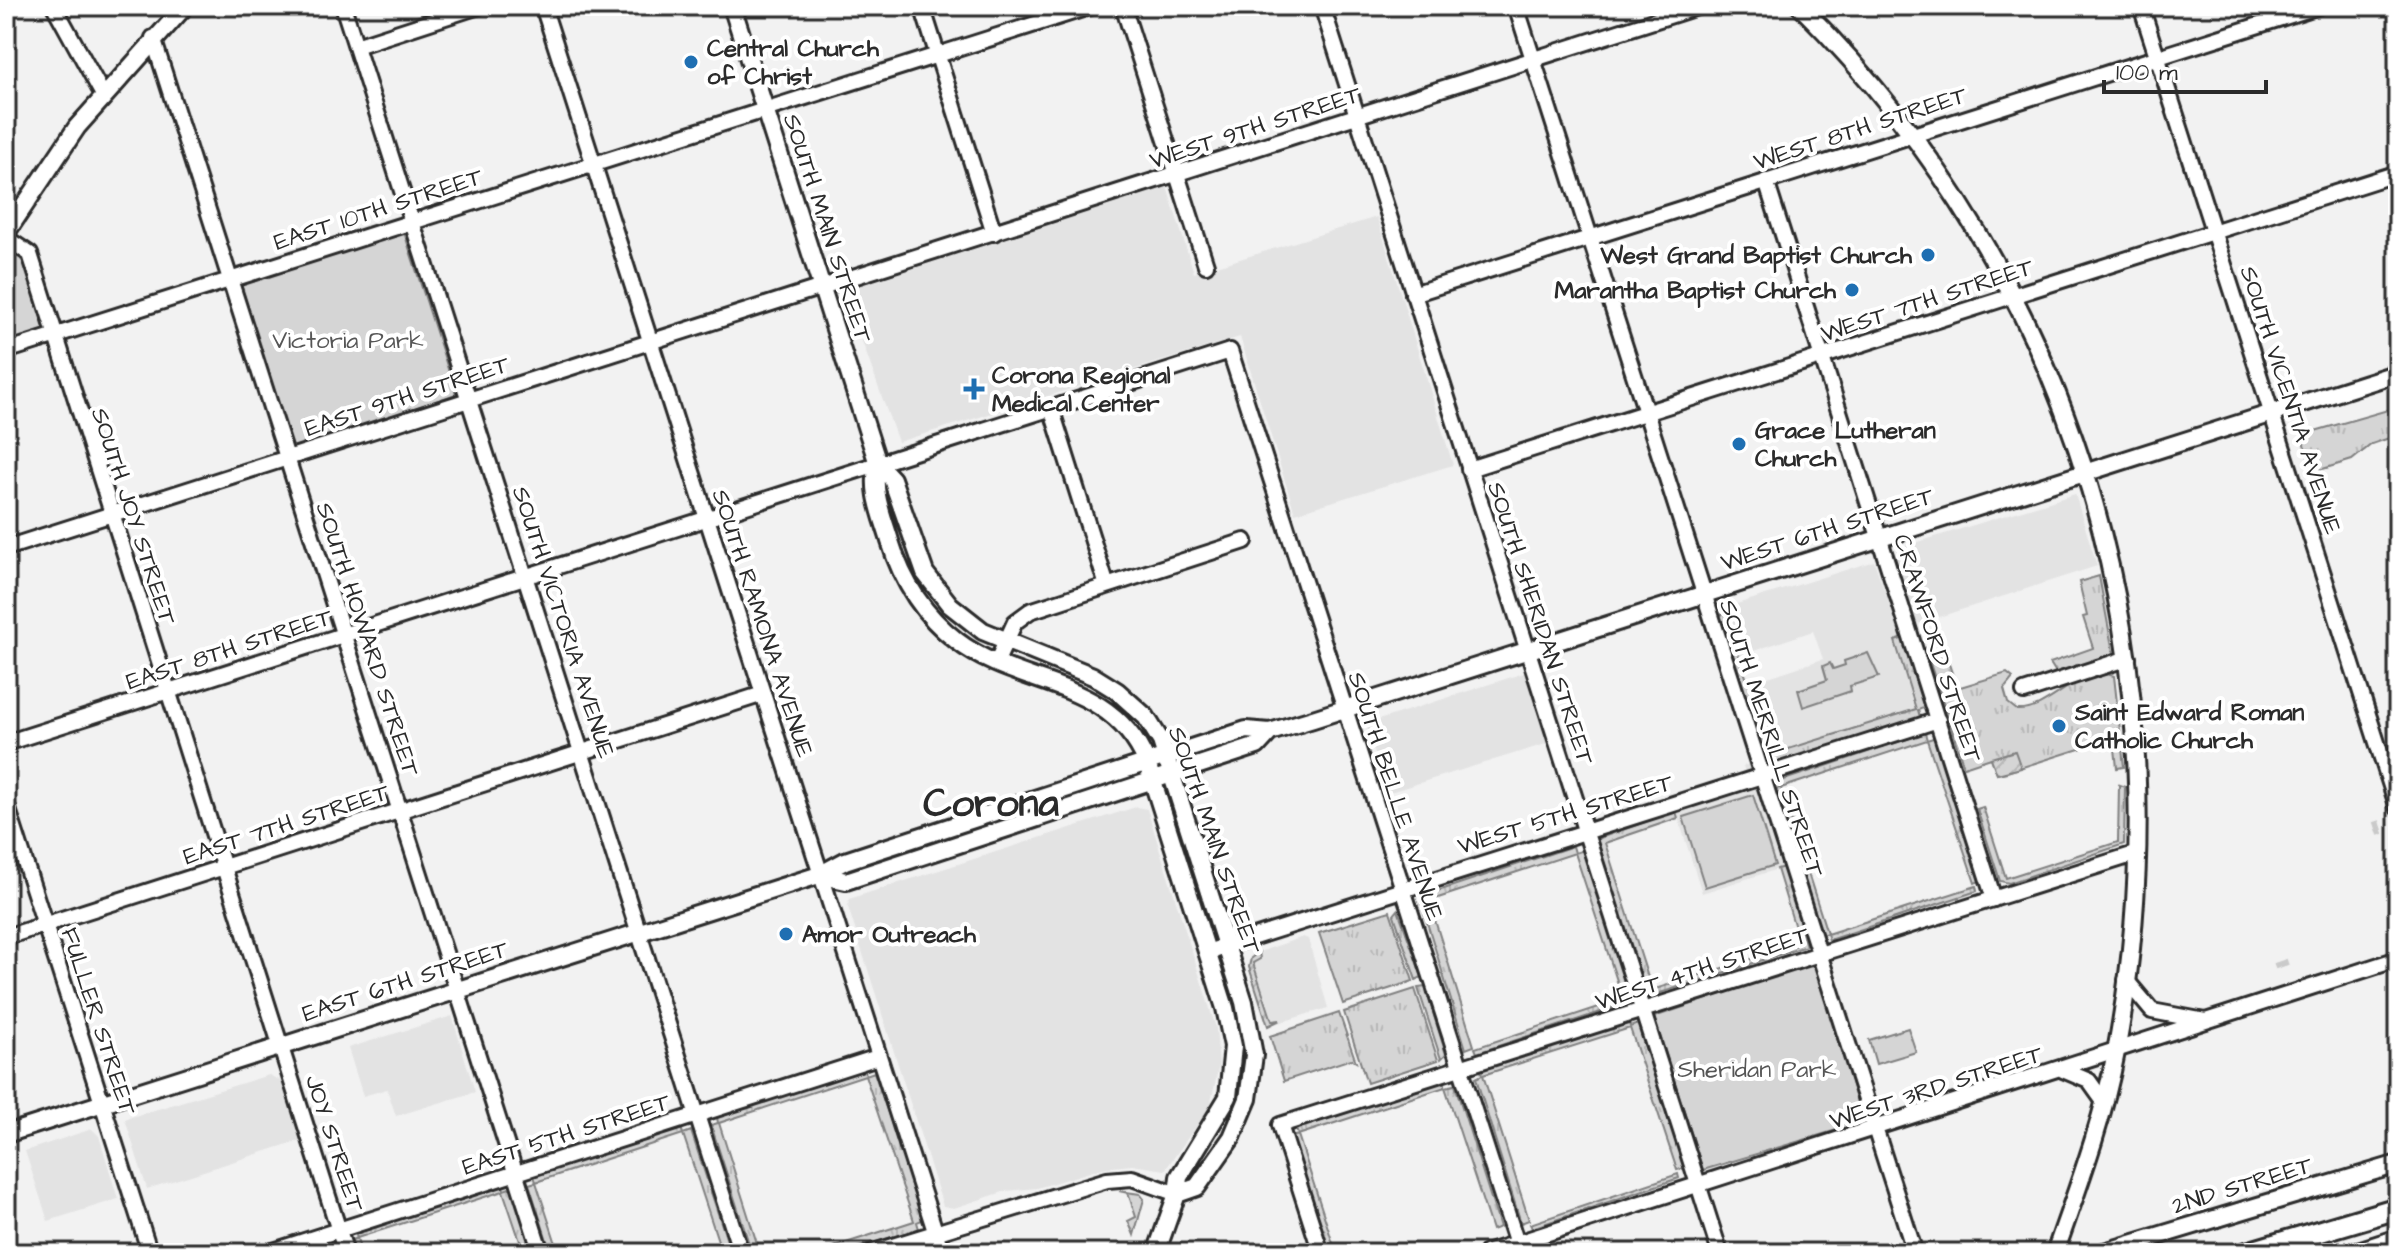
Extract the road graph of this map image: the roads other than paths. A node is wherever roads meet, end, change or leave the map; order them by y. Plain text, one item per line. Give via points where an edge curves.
1 (54, 6) edge
2 (185, 6) edge
3 (343, 6) edge
4 (479, 6) edge
5 (543, 6) edge
6 (732, 6) edge
7 (922, 6) edge
8 (1092, 6) edge
9 (1123, 6) edge
10 (1322, 6) edge
11 (1516, 6) edge
12 (1700, 6) edge
13 (1800, 6) edge
14 (2141, 6) edge
15 (2319, 6) edge
16 (153, 38) junction
17 (356, 46) junction
18 (937, 55) junction
19 (2157, 57) junction
20 (1533, 59) junction
21 (103, 95) junction
22 (764, 108) junction
23 (1358, 118) junction
24 (1912, 134) junction
25 (593, 163) junction
26 (2398, 173) edge
27 (1177, 175) junction
28 (1766, 181) junction
29 (414, 222) junction
30 (2214, 231) junction
31 (994, 233) junction
32 (6, 236) edge
33 (1589, 238) junction
34 (1206, 265) dead end
35 (230, 280) junction
36 (821, 287) junction
37 (1413, 294) junction
38 (2014, 297) junction
39 (53, 336) junction
40 (650, 342) junction
41 (6, 351) edge
42 (1822, 357) junction
43 (2398, 373) edge
44 (470, 399) junction
45 (1051, 408) junction
46 (1645, 413) junction
47 (2272, 413) junction
48 (287, 458) junction
49 (878, 464) junction
50 (1469, 469) junction
51 (2087, 473) junction
52 (110, 515) junction
53 (707, 519) junction
54 (1880, 537) junction
55 (1245, 541) dead end
56 (6, 548) edge
57 (527, 576) junction
58 (1107, 586) junction
59 (1703, 594) junction
60 (344, 635) junction
61 (1006, 641) junction
62 (1527, 650) junction
63 (2128, 658) junction
64 (997, 661) junction
65 (167, 692) junction
66 (2024, 692) dead end
67 (763, 694) junction
68 (1345, 709) junction
69 (1938, 720) junction
70 (1270, 732) junction
71 (6, 743) edge
72 (583, 752) junction
73 (1167, 756) junction
74 (1147, 763) junction
75 (1173, 775) junction
76 (1761, 777) junction
77 (1153, 782) junction
78 (6, 803) edge
79 (2398, 808) edge
80 (400, 811) junction
81 (1584, 831) junction
82 (2138, 853) junction
83 (223, 867) junction
84 (819, 875) junction
85 (1402, 887) junction
86 (1994, 899) junction
87 (45, 925) junction
88 (640, 932) junction
89 (6, 937) edge
90 (1226, 946) junction
91 (1207, 952) junction
92 (1819, 954) junction
93 (2398, 959) edge
94 (2126, 980) junction
95 (456, 989) junction
96 (1641, 1011) junction
97 (2210, 1021) junction
98 (281, 1047) junction
99 (2116, 1052) junction
100 (878, 1057) junction
101 (1459, 1068) junction
102 (2063, 1070) junction
103 (2104, 1102) junction
104 (103, 1104) junction
105 (698, 1115) junction
106 (1876, 1129) junction
107 (6, 1134) edge
108 (2398, 1164) edge
109 (515, 1173) junction
110 (1699, 1185) junction
111 (1177, 1194) junction
112 (2398, 1208) edge
113 (339, 1230) junction
114 (930, 1234) junction
115 (2398, 1240) edge
116 (1519, 1248) edge
117 (150, 1253) edge
118 (267, 1253) edge
119 (346, 1253) edge
120 (541, 1253) edge
121 (741, 1253) edge
122 (870, 1253) edge
123 (942, 1253) edge
124 (1156, 1253) edge
125 (1321, 1253) edge
126 (1486, 1253) edge
127 (1720, 1253) edge
128 (1915, 1253) edge
129 (2055, 1253) edge
130 (2101, 1253) edge
131 (2247, 1253) edge
132 (2358, 1253) edge

1 - 21 street
2 - 16 main road
3 - 17 street, SOUTH VICTORIA AVENUE
4 - 17 street
5 - 25 street, SOUTH RAMONA AVENUE
6 - 22 main road, SOUTH MAIN STREET
7 - 18 street
8 - 18 street, EAST 10TH STREET
9 - 27 street
10 - 23 street, SOUTH SHERIDAN STREET
11 - 20 street, SOUTH MERRILL STREET
12 - 20 street, WEST 9TH STREET
13 - 24 main road
14 - 19 street, SOUTH VICENTIA AVENUE
15 - 19 street, WEST 8TH STREET
16 - 21 main road
16 - 35 street, SOUTH HOWARD STREET
17 - 29 street, SOUTH VICTORIA AVENUE
18 - 22 street, EAST 10TH STREET
18 - 31 street
19 - 24 street, WEST 8TH STREET
19 - 30 street, SOUTH VICENTIA AVENUE
20 - 23 street, WEST 9TH STREET
20 - 33 street, SOUTH MERRILL STREET
21 - 32 main road via 48,167
22 - 25 street, EAST 10TH STREET
22 - 36 main road, SOUTH MAIN STREET
23 - 27 street, WEST 9TH STREET
23 - 37 street, SOUTH SHERIDAN STREET
24 - 28 street, WEST 8TH STREET
24 - 38 main road
25 - 29 street, EAST 10TH STREET
25 - 40 street, SOUTH RAMONA AVENUE
26 - 30 street, WEST 7TH STREET
27 - 31 street, WEST 9TH STREET
27 - 34 street
28 - 33 street, WEST 8TH STREET
28 - 42 street, CRAWFORD STREET
29 - 35 street, EAST 10TH STREET
29 - 44 street, SOUTH VICTORIA AVENUE
30 - 38 street, WEST 7TH STREET
30 - 47 street, SOUTH VICENTIA AVENUE
31 - 36 street, WEST 9TH STREET
32 - 39 street, SOUTH JOY STREET via 30,254
33 - 37 street, WEST 8TH STREET
33 - 46 street, SOUTH MERRILL STREET
35 - 39 street, EAST 10TH STREET
35 - 48 street, SOUTH HOWARD STREET
36 - 40 street, EAST 9TH STREET
36 - 49 main road, SOUTH MAIN STREET
37 - 50 street, SOUTH SHERIDAN STREET
38 - 42 street, WEST 7TH STREET
38 - 51 main road
39 - 41 street, EAST 10TH STREET
39 - 52 street, SOUTH JOY STREET
40 - 44 street, EAST 9TH STREET
40 - 53 street, SOUTH RAMONA AVENUE
42 - 46 street, WEST 7TH STREET
42 - 54 street, CRAWFORD STREET
43 - 47 main road, WEST 6TH STREET
44 - 48 street, EAST 9TH STREET
44 - 57 street, SOUTH VICTORIA AVENUE
45 - 49 street
45 - 58 street
45 - 68 street, SOUTH BELLE AVENUE via 1230,351
46 - 50 street, WEST 7TH STREET
46 - 59 street, SOUTH MERRILL STREET
47 - 51 main road, WEST 6TH STREET
47 - 79 street, SOUTH VICENTIA AVENUE
48 - 52 street, EAST 9TH STREET
48 - 60 street, SOUTH HOWARD STREET
49 - 53 street, EAST 8TH STREET
49 - 61 main road, SOUTH MAIN STREET via 892,479 925,573 971,624
49 - 64 main road, SOUTH MAIN STREET via 873,483 906,584 958,642
50 - 62 street, SOUTH SHERIDAN STREET
51 - 54 main road, WEST 6TH STREET
51 - 63 main road via 2109,552
52 - 56 street, EAST 9TH STREET
52 - 65 street, SOUTH JOY STREET
53 - 57 street, EAST 8TH STREET
53 - 67 street, SOUTH RAMONA AVENUE
54 - 59 main road, WEST 6TH STREET
54 - 69 street, CRAWFORD STREET
55 - 58 street
57 - 60 street, EAST 8TH STREET
57 - 72 street, SOUTH VICTORIA AVENUE
58 - 61 street via 1030,611 1015,622
59 - 62 main road, WEST 6TH STREET
59 - 76 street, SOUTH MERRILL STREET
60 - 65 street, EAST 8TH STREET
60 - 80 street, SOUTH HOWARD STREET
61 - 64 street
61 - 73 main road, SOUTH MAIN STREET via 1117,691 1146,717
62 - 68 main road, WEST 6TH STREET
62 - 81 street, SOUTH SHERIDAN STREET
63 - 66 street
63 - 82 main road via 2138,754
64 - 74 main road, SOUTH MAIN STREET via 1105,709 1129,731
65 - 71 street, EAST 8TH STREET
65 - 83 street, SOUTH JOY STREET
67 - 72 street, EAST 7TH STREET
67 - 84 street, SOUTH RAMONA AVENUE
68 - 70 main road, WEST 6TH STREET
68 - 85 street, SOUTH BELLE AVENUE
69 - 76 street, WEST 5TH STREET
69 - 86 street, CRAWFORD STREET
70 - 73 main road, WEST 6TH STREET via 1246,730
70 - 75 main road, WEST 6TH STREET via 1257,746
72 - 80 street, EAST 7TH STREET
72 - 88 street, SOUTH VICTORIA AVENUE
73 - 74 main road, EAST 6TH STREET
73 - 75 main road, SOUTH MAIN STREET
74 - 77 main road, SOUTH MAIN STREET
74 - 84 main road, EAST 6TH STREET via 845,861
75 - 77 main road, EAST 6TH STREET
75 - 90 main road, SOUTH MAIN STREET
76 - 81 street, WEST 5TH STREET
76 - 92 street, SOUTH MERRILL STREET
77 - 84 main road, EAST 6TH STREET via 846,881
77 - 91 main road, SOUTH MAIN STREET
78 - 87 street, FULLER STREET
80 - 83 street, EAST 7TH STREET
80 - 95 street, SOUTH HOWARD STREET
81 - 85 street, WEST 5TH STREET
81 - 96 street, SOUTH SHERIDAN STREET
82 - 86 street, WEST 4TH STREET
82 - 94 main road
83 - 87 street, EAST 7TH STREET
83 - 98 street, SOUTH JOY STREET
84 - 88 main road, EAST 6TH STREET
84 - 100 street, SOUTH RAMONA AVENUE
85 - 90 street, WEST 5TH STREET
85 - 101 street, SOUTH BELLE AVENUE
86 - 92 street, WEST 4TH STREET
87 - 89 street, EAST 7TH STREET
87 - 104 street, FULLER STREET
88 - 95 main road, EAST 6TH STREET
88 - 105 street, SOUTH VICTORIA AVENUE
90 - 91 street, WEST 5TH STREET
90 - 111 main road, SOUTH MAIN STREET via 1252,1034 1252,1084 1232,1137 1197,1187
91 - 111 main road, SOUTH MAIN STREET via 1229,1021 1232,1072 1228,1097 1179,1177
92 - 96 street, WEST 4TH STREET
92 - 106 street, SOUTH MERRILL STREET
93 - 97 street, WEST 3RD STREET
94 - 97 street via 2152,1011
94 - 99 main road
95 - 98 main road, EAST 6TH STREET
95 - 109 street, SOUTH HOWARD STREET
96 - 101 street, WEST 4TH STREET
96 - 110 street, SOUTH SHERIDAN STREET
97 - 99 street, WEST 3RD STREET
98 - 104 main road, EAST 6TH STREET
98 - 113 street, JOY STREET
99 - 102 street, WEST 3RD STREET
99 - 103 main road
100 - 105 street, EAST 5TH STREET
100 - 114 street, SOUTH RAMONA AVENUE
101 - 116 street, SOUTH BELLE AVENUE
101 - 125 street, WEST 4TH STREET via 1280,1125
102 - 103 street via 2089,1081
102 - 106 street, WEST 3RD STREET
103 - 129 main road
104 - 107 main road, EAST 6TH STREET
104 - 117 street, FULLER STREET
105 - 109 street, EAST 5TH STREET
105 - 121 street, SOUTH VICTORIA AVENUE
106 - 110 street, WEST 3RD STREET
106 - 128 street, SOUTH MERRILL STREET
108 - 130 main road, 2ND STREET
109 - 113 street, EAST 5TH STREET
109 - 120 street, SOUTH HOWARD STREET
110 - 116 street, WEST 3RD STREET
110 - 127 street, SOUTH SHERIDAN STREET
111 - 114 street via 1121,1177
111 - 124 main road, SOUTH MAIN STREET
112 - 131 highway
113 - 118 street, EAST 5TH STREET
113 - 119 street, JOY STREET
114 - 122 street
114 - 123 street, SOUTH RAMONA AVENUE
115 - 132 highway
116 - 126 street, WEST 3RD STREET

